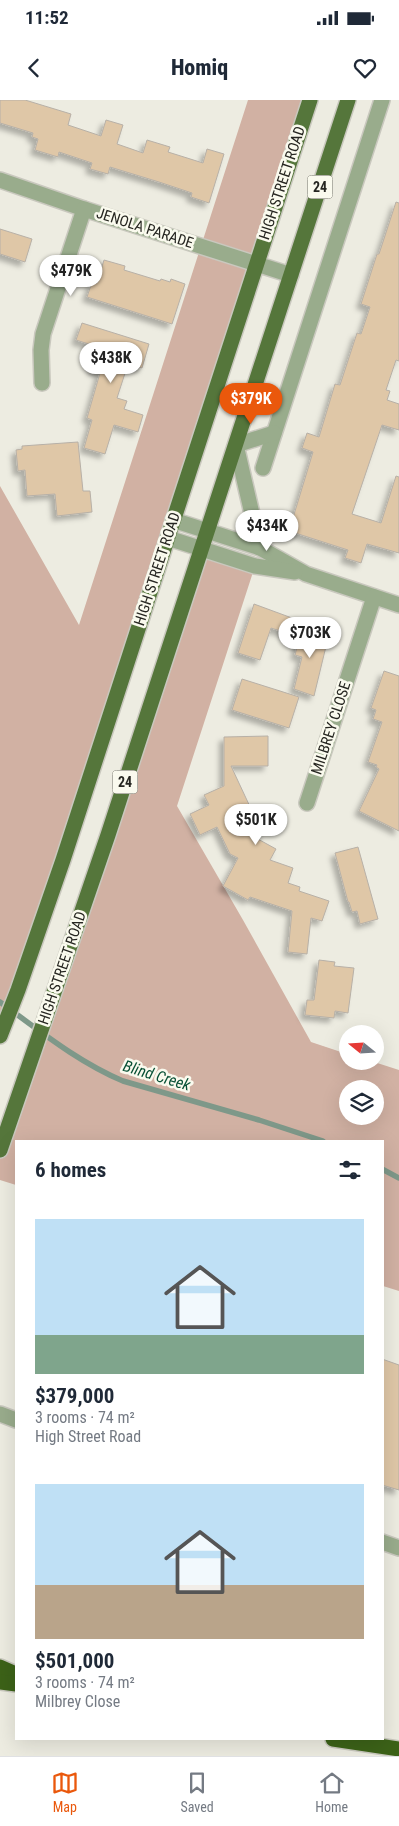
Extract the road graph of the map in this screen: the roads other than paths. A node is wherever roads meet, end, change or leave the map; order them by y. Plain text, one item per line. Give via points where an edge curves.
1 (310, 100) edge
2 (348, 100) edge
3 (379, 102) edge
4 (0, 180) edge
5 (84, 209) junction
6 (256, 264) junction
7 (291, 275) junction
8 (42, 383) dead end
9 (274, 433) junction
10 (236, 445) junction
11 (263, 468) dead end
12 (173, 520) junction
13 (208, 531) junction
14 (168, 538) junction
15 (260, 548) junction
16 (202, 549) junction
17 (306, 574) junction
18 (374, 597) junction
19 (399, 605) edge
20 (307, 803) dead end
21 (0, 1036) edge
22 (0, 1150) edge
23 (0, 1414) edge
24 (15, 1420) edge
25 (384, 1543) edge
26 (399, 1548) edge
27 (0, 1667) edge
28 (15, 1674) edge
29 (0, 1682) edge
30 (15, 1684) edge
31 (340, 1740) edge
32 (399, 1749) edge

1 - 6 main road, HIGH STREET ROAD / 24
2 - 7 main road, HIGH STREET ROAD / 24
3 - 9 street
4 - 5 street, JENOLA PARADE
5 - 6 street, JENOLA PARADE
5 - 8 street via 43,334
6 - 7 street, JENOLA PARADE
6 - 12 main road, HIGH STREET ROAD / 24
7 - 10 main road, HIGH STREET ROAD / 24
9 - 10 street
9 - 11 street
10 - 13 main road, HIGH STREET ROAD / 24
10 - 15 street
12 - 13 street
12 - 14 main road, HIGH STREET ROAD / 24
13 - 15 street
13 - 16 main road, HIGH STREET ROAD / 24
14 - 16 street
14 - 21 main road, HIGH STREET ROAD / 24 via 63,860
15 - 17 street
16 - 17 street via 255,566
16 - 22 main road, HIGH STREET ROAD / 24
17 - 18 street
18 - 19 street
18 - 20 street, MILBREY CLOSE
23 - 24 street
25 - 26 street
27 - 28 highway
29 - 30 highway
31 - 32 highway

